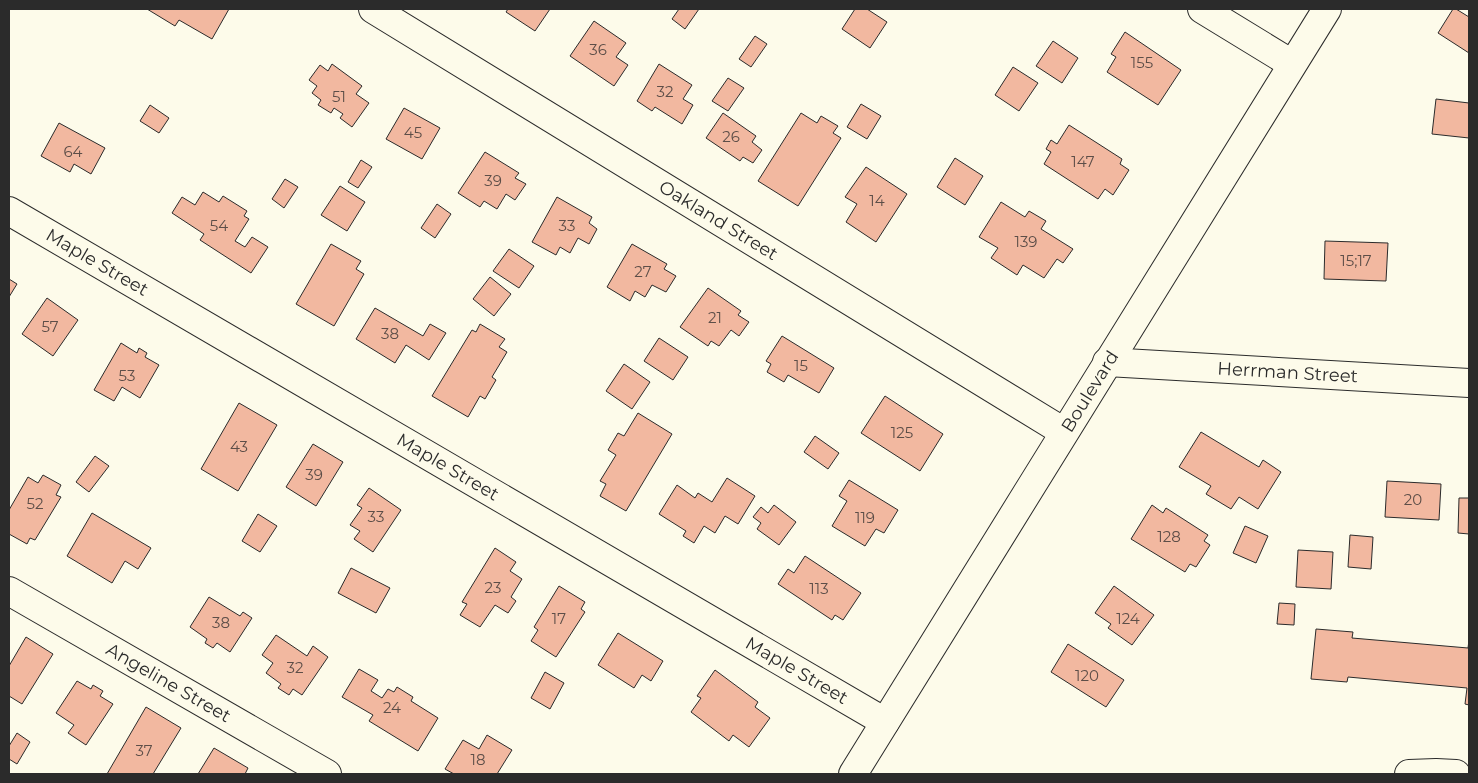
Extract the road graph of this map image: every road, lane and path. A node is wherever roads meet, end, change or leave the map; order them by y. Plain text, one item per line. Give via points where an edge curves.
1 (373, 9) edge
2 (1202, 9) edge
3 (1327, 9) edge
4 (1292, 64) junction
5 (9, 211) edge
6 (1107, 362) junction
7 (1469, 383) edge
8 (1064, 432) junction
9 (9, 591) edge
10 (885, 722) junction
11 (314, 771) edge
12 (853, 774) edge
13 (1409, 774) edge
14 (1456, 774) edge

1 - 8 street, Oakland Street
2 - 4 street
3 - 4 street, Boulevard
4 - 6 street, Boulevard
5 - 10 street, Maple Street
6 - 7 street, Herrman Street
6 - 8 street, Boulevard
8 - 10 street, Boulevard
9 - 11 street, Angeline Street
10 - 12 street, Boulevard
13 - 14 street

